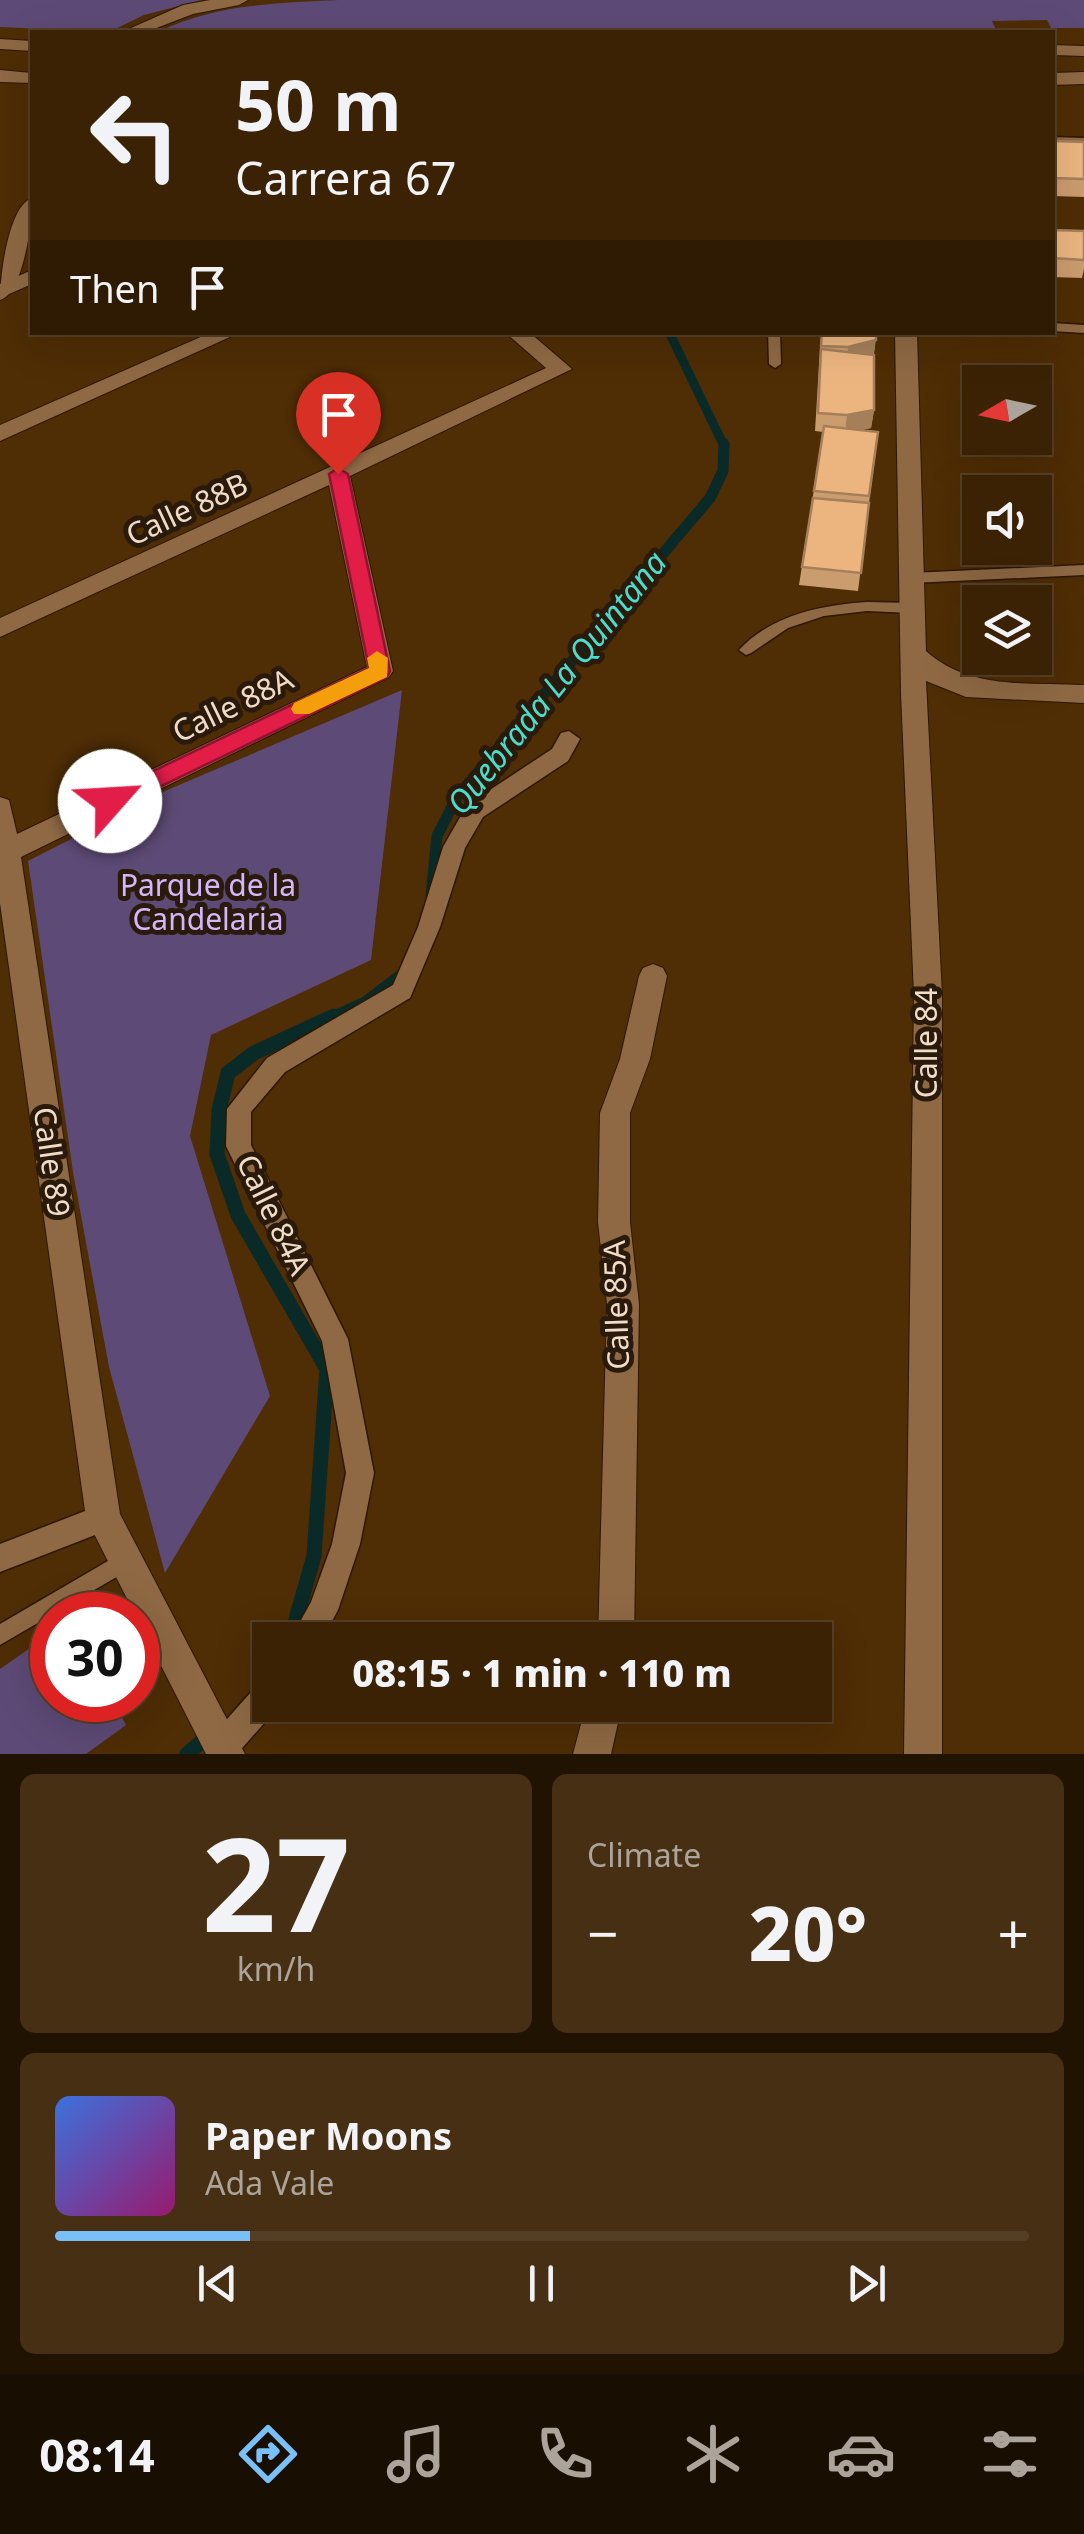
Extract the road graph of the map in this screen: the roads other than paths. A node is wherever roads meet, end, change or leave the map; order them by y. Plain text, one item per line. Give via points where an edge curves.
1 (238, 0) edge
2 (135, 30) edge
3 (0, 44) edge
4 (30, 46) edge
5 (1055, 50) edge
6 (1084, 50) edge
7 (0, 76) edge
8 (30, 78) edge
9 (1084, 78) edge
10 (1055, 79) edge
11 (1055, 140) edge
12 (1084, 141) edge
13 (30, 210) edge
14 (30, 277) edge
15 (0, 293) edge
16 (1055, 327) edge
17 (1084, 328) edge
18 (223, 335) edge
19 (520, 335) edge
20 (774, 335) edge
21 (906, 335) edge
22 (774, 364) dead end
23 (0, 434) edge
24 (338, 474) junction
25 (1084, 570) edge
26 (912, 593) junction
27 (0, 628) edge
28 (746, 650) dead end
29 (913, 654) junction
30 (1084, 694) edge
31 (569, 740) dead end
32 (0, 807) edge
33 (6, 852) junction
34 (653, 976) dead end
35 (103, 1518) junction
36 (0, 1558) edge
37 (126, 1561) junction
38 (315, 1622) edge
39 (616, 1622) edge
40 (0, 1635) edge
41 (252, 1716) edge
42 (600, 1722) edge
43 (224, 1751) edge
44 (592, 1754) edge
45 (923, 1754) edge

1 - 2 street via 189,9
3 - 4 street
5 - 6 street
7 - 8 street
9 - 10 street
11 - 12 lane
13 - 15 street
14 - 15 street
16 - 17 lane
18 - 23 street
19 - 24 street, Calle 88B via 561,369
20 - 22 lane
21 - 26 street, Calle 84
24 - 27 street, Calle 88B
24 - 33 street, Calle 88A via 380,671
25 - 26 lane
26 - 28 lane via 816,611 766,632
26 - 29 street, Calle 84
29 - 30 street via 966,688
29 - 45 street, Calle 84 via 928,994
31 - 38 street, Calle 84A via 560,755 475,811 454,847 402,991 276,1065 239,1109 238,1146 335,1339 360,1473 346,1544
32 - 33 street, Calle 89
33 - 35 street, Calle 89
34 - 39 street, Calle 85A via 615,1113 614,1222 623,1304
35 - 36 street
35 - 37 street, Calle 89
37 - 40 lane
37 - 43 street, Calle 89
41 - 43 street
42 - 44 street

